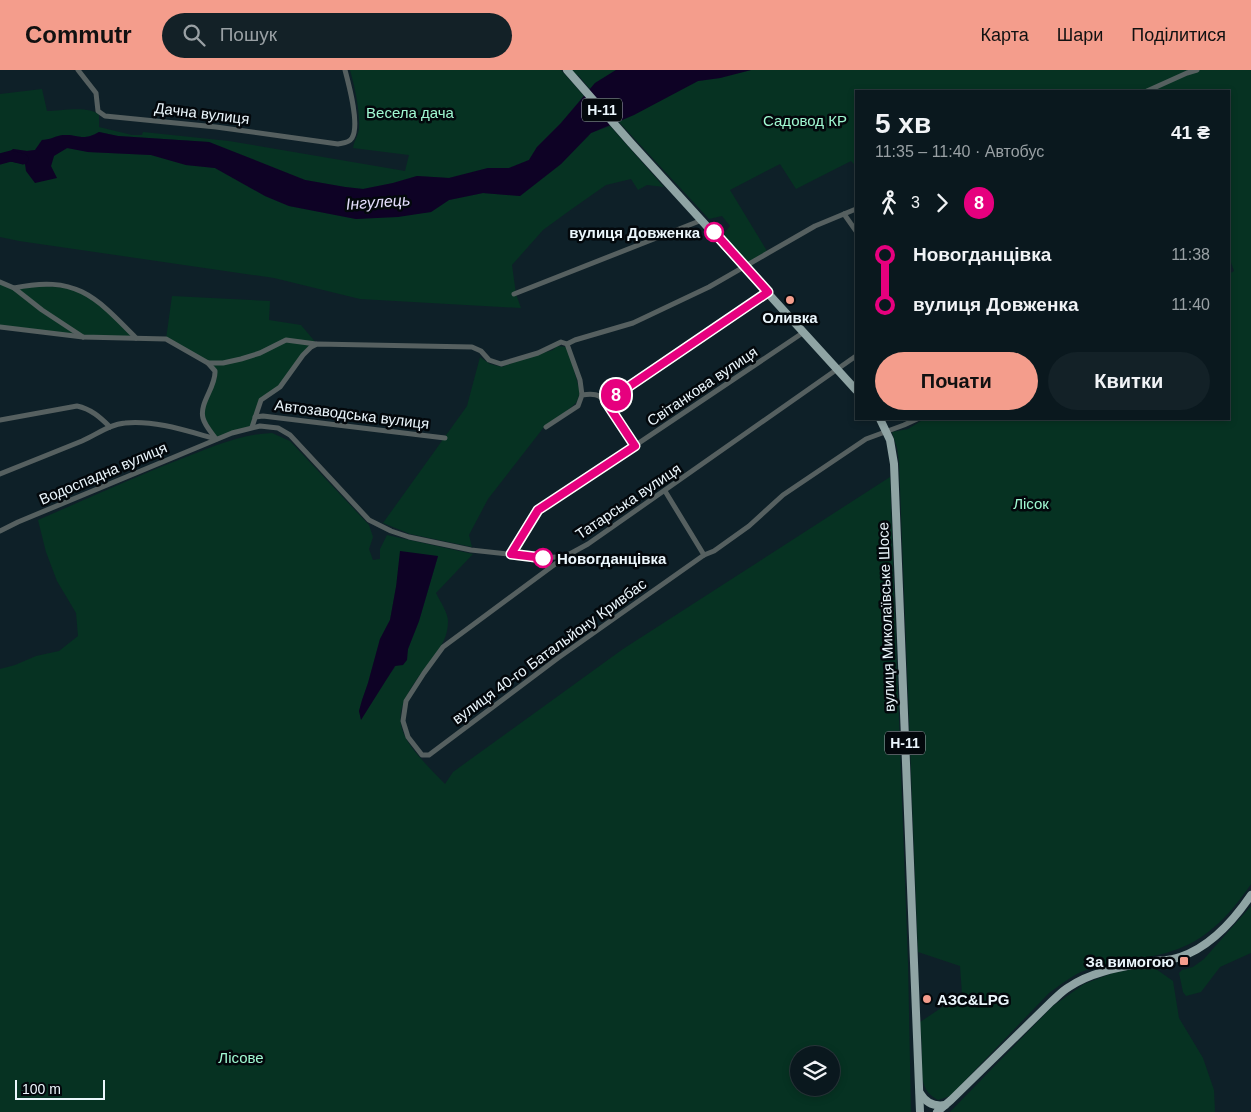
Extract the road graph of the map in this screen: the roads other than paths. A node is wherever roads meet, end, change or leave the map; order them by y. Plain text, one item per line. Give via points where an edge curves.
1 (78, 70) edge
2 (345, 70) edge
3 (567, 70) edge
4 (1197, 70) edge
5 (1149, 90) edge
6 (855, 209) edge
7 (844, 214) junction
8 (702, 220) junction
9 (855, 230) edge
10 (745, 267) junction
11 (0, 282) edge
12 (14, 288) junction
13 (768, 292) junction
14 (514, 294) dead end
15 (0, 327) edge
16 (804, 332) junction
17 (83, 337) junction
18 (136, 338) junction
19 (317, 344) junction
20 (567, 344) junction
21 (855, 357) edge
22 (208, 363) junction
23 (838, 370) junction
24 (855, 389) edge
25 (582, 395) junction
26 (606, 402) junction
27 (255, 417) junction
28 (0, 420) edge
29 (881, 420) edge
30 (914, 420) edge
31 (110, 427) junction
32 (252, 427) junction
33 (546, 427) dead end
34 (887, 431) junction
35 (445, 438) dead end
36 (216, 439) junction
37 (635, 446) junction
38 (0, 474) edge
39 (665, 490) junction
40 (0, 532) edge
41 (511, 554) junction
42 (704, 555) junction
43 (566, 556) junction
44 (405, 730) joint
45 (1251, 895) edge
46 (920, 1092) junction
47 (945, 1105) junction
48 (920, 1112) edge
49 (937, 1112) edge

1 - 2 street, Дачна вулиця via 96,93 98,111 105,116 152,119 338,144 349,141 354,130 354,110
3 - 8 main road, Н-11
4 - 5 street
6 - 7 street
7 - 9 street
7 - 10 street via 815,226
8 - 10 main road, Н-11
8 - 14 street
10 - 13 main road, Н-11
10 - 20 street via 633,323
11 - 12 street
12 - 17 street
12 - 18 street via 60,284 78,289 106,306
13 - 16 main road, Н-11
13 - 26 street
15 - 17 street
16 - 23 main road, Н-11
16 - 37 street, Світанкова вулиця
17 - 18 street
18 - 22 street via 166,339
19 - 20 street via 472,347 489,360 501,364 561,342
19 - 22 street via 286,340 241,359
19 - 27 street via 303,355 280,387 261,400
20 - 25 street
21 - 23 street, Татарська вулиця
22 - 36 street via 215,376 203,418
23 - 24 main road, Н-11
23 - 39 street, Татарська вулиця
25 - 26 street via 591,393
25 - 33 street via 578,406
26 - 37 street
27 - 32 street
27 - 35 street, Автозаводська вулиця
28 - 31 street via 77,406 98,415
29 - 34 main road, вулиця Миколаївське Шосе / Н-11
30 - 34 street, вулиця 40-го Батальйону Кривбас
31 - 36 street, Водоспадна вулиця via 140,423
31 - 38 street, Водоспадна вулиця
32 - 36 street, Водоспадна вулиця
32 - 41 street via 278,428 290,435 369,520 409,537
34 - 42 street, вулиця 40-го Батальйону Кривбас via 866,439 783,495 742,531
34 - 46 main road, вулиця Миколаївське Шосе / Н-11 via 894,464
36 - 40 street, Водоспадна вулиця
37 - 41 street, Світанкова вулиця via 538,510
39 - 42 street
39 - 43 street, Татарська вулиця
41 - 43 street via 545,558
42 - 44 street, вулиця 40-го Батальйону Кривбас via 428,754 422,755 416,750
43 - 44 street, Татарська вулиця via 444,647 406,701
45 - 47 main road via 1217,934 1187,954 1106,971 1068,987
46 - 47 main road via 929,1103
46 - 48 main road, Н-11
47 - 49 main road

